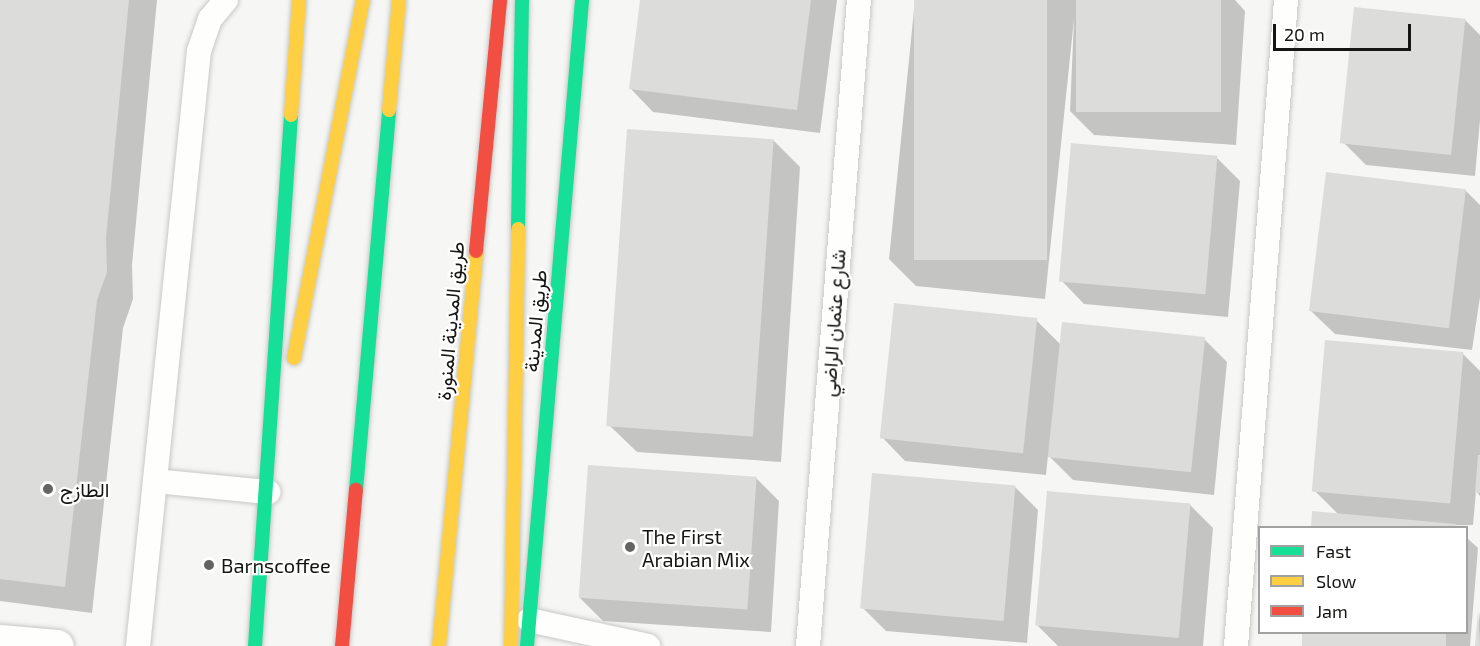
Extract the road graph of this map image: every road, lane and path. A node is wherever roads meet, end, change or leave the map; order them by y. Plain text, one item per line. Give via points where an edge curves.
1 (226, 0) edge
2 (299, 0) edge
3 (363, 0) edge
4 (399, 0) edge
5 (500, 0) edge
6 (522, 0) edge
7 (582, 0) edge
8 (859, 0) edge
9 (1286, 0) edge
10 (154, 481) junction
11 (268, 492) junction
12 (529, 620) junction
13 (0, 641) edge
14 (57, 646) edge
15 (138, 646) edge
16 (255, 646) edge
17 (342, 646) edge
18 (440, 646) edge
19 (511, 646) edge
20 (527, 646) edge
21 (648, 646) edge
22 (808, 646) edge
23 (1236, 646) edge

1 - 10 lane via 210,19 199,51
2 - 11 main road
3 - 11 main road
4 - 17 main road
5 - 18 main road, طريق المدينة المنورة
6 - 19 main road
7 - 12 main road, طريق المدينة
8 - 22 lane, شارع عثمان الراضي
9 - 23 lane
10 - 11 lane
10 - 15 lane
11 - 16 main road
12 - 20 main road, طريق المدينة
12 - 21 lane
13 - 14 street

